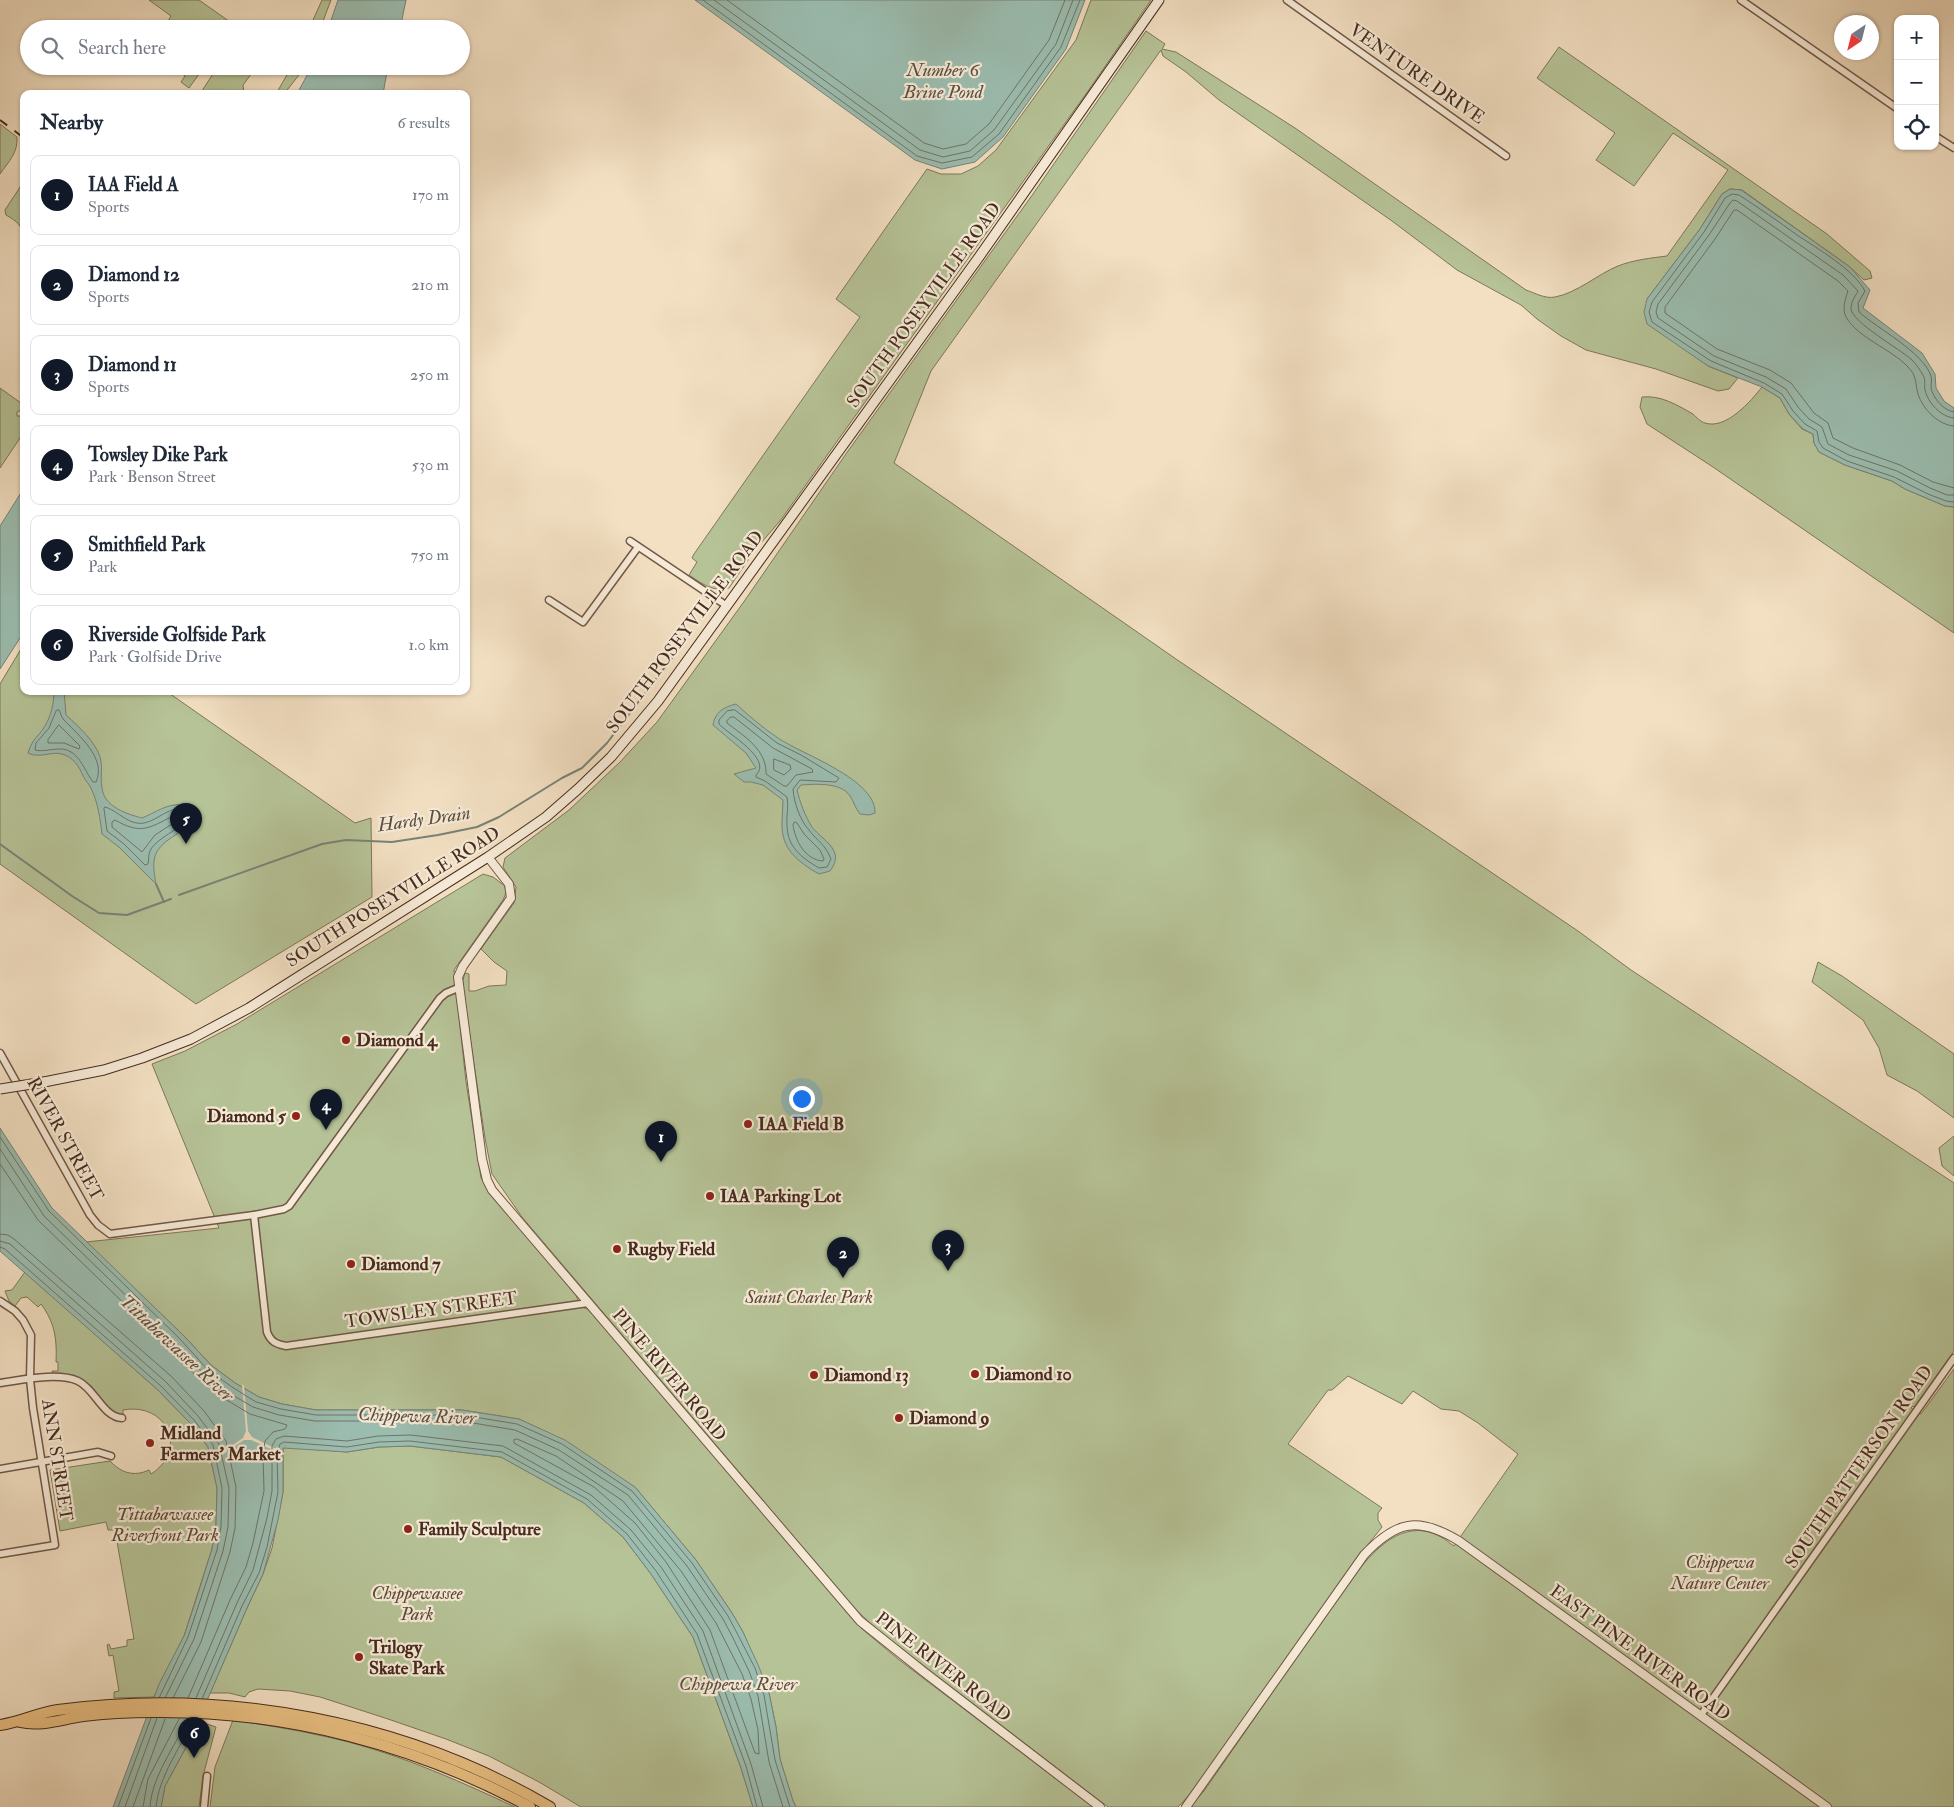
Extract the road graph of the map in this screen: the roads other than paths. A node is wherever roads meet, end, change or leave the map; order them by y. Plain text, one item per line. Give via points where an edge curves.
1 (1159, 0) edge
2 (1287, 0) edge
3 (1741, 0) edge
4 (1894, 107) edge
5 (1939, 139) edge
6 (1954, 148) edge
7 (1506, 156) dead end
8 (630, 542) dead end
9 (638, 547) junction
10 (550, 600) dead end
11 (727, 606) junction
12 (488, 858) junction
13 (458, 988) junction
14 (0, 1053) edge
15 (0, 1089) edge
16 (254, 1215) junction
17 (0, 1301) edge
18 (588, 1303) junction
19 (1954, 1358) edge
20 (30, 1379) junction
21 (0, 1384) edge
22 (122, 1418) dead end
23 (111, 1456) dead end
24 (41, 1462) junction
25 (0, 1469) edge
26 (0, 1554) edge
27 (239, 1711) junction
28 (1701, 1715) junction
29 (0, 1725) edge
30 (207, 1776) dead end
31 (204, 1807) edge
32 (530, 1807) edge
33 (550, 1807) edge
34 (1100, 1807) edge
35 (1186, 1807) edge
36 (1827, 1807) edge

1 - 11 main road, SOUTH POSEYVILLE ROAD via 990,242
2 - 7 street, VENTURE DRIVE
3 - 4 street
5 - 6 street
8 - 9 street
9 - 10 street via 584,622
9 - 11 street
11 - 12 main road, SOUTH POSEYVILLE ROAD via 658,702 611,757 562,803
12 - 13 street, PINE RIVER ROAD via 509,884 511,898 463,966
12 - 15 main road, SOUTH POSEYVILLE ROAD, bridge via 249,1008 191,1039 104,1070
13 - 16 street via 446,993 435,1004 289,1206
13 - 18 street, PINE RIVER ROAD via 487,1180
14 - 16 street, RIVER STREET via 90,1215 110,1234
16 - 18 street, TOWSLEY STREET via 267,1332 270,1340 278,1344 286,1346
17 - 20 street, ANN STREET via 15,1311 31,1336
18 - 34 street, PINE RIVER ROAD via 860,1621
19 - 28 street, SOUTH PATTERSON ROAD
20 - 21 street
20 - 22 street via 67,1377 78,1381 111,1415
20 - 24 street, ANN STREET
23 - 24 street via 98,1452
24 - 25 street
24 - 26 street, ANN STREET via 55,1545
27 - 29 highway via 186,1704 133,1704 57,1716 33,1715 20,1722
27 - 32 highway via 386,1746 454,1771
27 - 33 highway via 321,1720 398,1740 473,1768
28 - 35 street, EAST PINE RIVER ROAD via 1459,1541 1432,1527 1420,1525 1395,1529 1364,1555
28 - 36 street, EAST PINE RIVER ROAD
30 - 31 street

